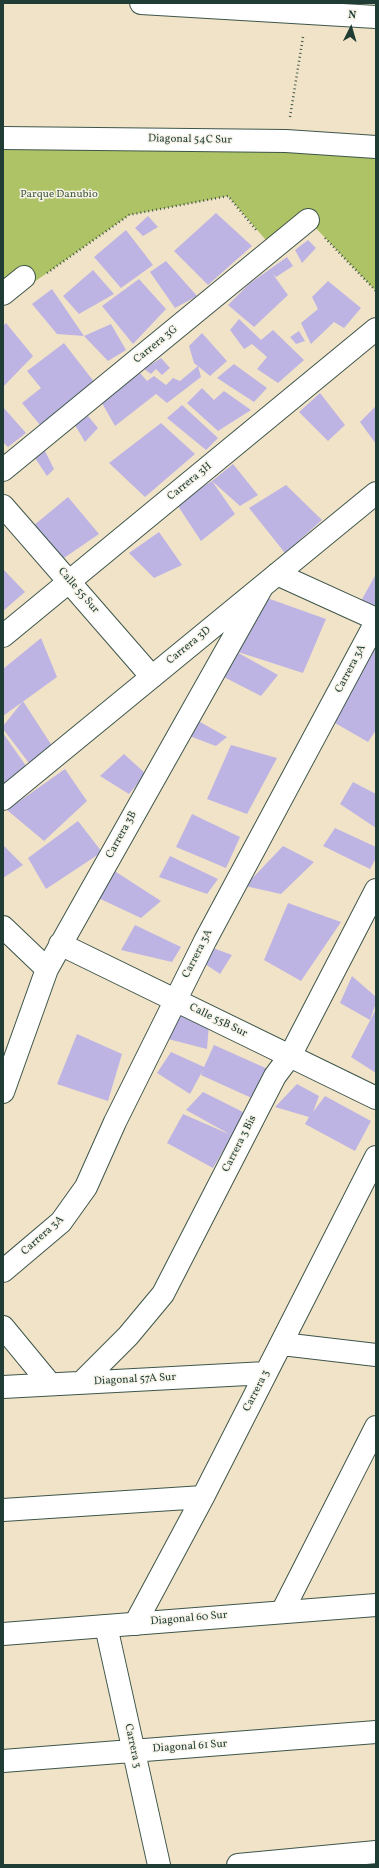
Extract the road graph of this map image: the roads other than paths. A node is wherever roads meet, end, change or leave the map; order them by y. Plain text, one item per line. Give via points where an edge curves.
1 (141, 3) edge
2 (376, 17) edge
3 (3, 138) edge
4 (376, 147) edge
5 (308, 220) road end
6 (33, 277) road end
7 (3, 294) edge
8 (376, 329) edge
9 (3, 470) edge
10 (376, 493) edge
11 (3, 506) edge
12 (269, 581) junction
13 (69, 582) junction
14 (376, 620) edge
15 (3, 636) edge
16 (152, 676) junction
17 (3, 799) edge
18 (376, 890) edge
19 (3, 927) edge
20 (60, 944) junction
21 (47, 969) junction
22 (175, 1000) junction
23 (290, 1056) junction
24 (3, 1092) edge
25 (376, 1098) edge
26 (376, 1157) edge
27 (3, 1271) edge
28 (3, 1327) edge
29 (282, 1344) junction
30 (376, 1355) edge
31 (266, 1373) junction
32 (82, 1382) junction
33 (50, 1384) junction
34 (3, 1387) edge
35 (376, 1427) edge
36 (203, 1497) junction
37 (3, 1510) edge
38 (376, 1604) edge
39 (282, 1612) junction
40 (135, 1624) junction
41 (106, 1626) junction
42 (3, 1634) edge
43 (376, 1732) edge
44 (133, 1751) junction
45 (3, 1761) edge
46 (376, 1852) edge
47 (159, 1865) edge
48 (238, 1865) edge

1 - 2 street
3 - 4 street, Diagonal 54C Sur via 286,141
5 - 9 street, Carrera 3G
6 - 7 street
8 - 13 street, Carrera 3H
10 - 12 street, Carrera 3D
11 - 13 street, Calle 55 Sur
12 - 14 street
12 - 16 street, Carrera 3D
12 - 20 street, Carrera 3B
13 - 15 street, Carrera 3H
13 - 16 street, Calle 55 Sur
14 - 22 street, Carrera 3A
16 - 17 street, Carrera 3D
18 - 23 street, Carrera 3 Bis
19 - 21 street
20 - 21 street, Carrera 3B
20 - 22 street, Calle 55B Sur
21 - 24 street, Carrera 3B
22 - 23 street, Calle 55B Sur
22 - 27 street, Carrera 3A via 86,1187 61,1222
23 - 25 street, Calle 55B Sur
23 - 32 street, Carrera 3 Bis via 275,1076 163,1294 128,1336
26 - 29 street, Carrera 3
28 - 33 street
29 - 30 street
29 - 31 street, Carrera 3
31 - 32 street, Diagonal 57A Sur
31 - 36 street, Carrera 3
32 - 33 street, Diagonal 57A Sur
33 - 34 street, Diagonal 57A Sur
35 - 39 street
36 - 37 street
36 - 40 street, Carrera 3
38 - 39 street, Diagonal 60 Sur
39 - 40 street, Diagonal 60 Sur
40 - 41 street, Diagonal 60 Sur
41 - 42 street, Diagonal 60 Sur
41 - 44 street, Carrera 3
43 - 44 street, Diagonal 61 Sur
44 - 45 street, Diagonal 61 Sur
44 - 47 street, Carrera 3
46 - 48 street

